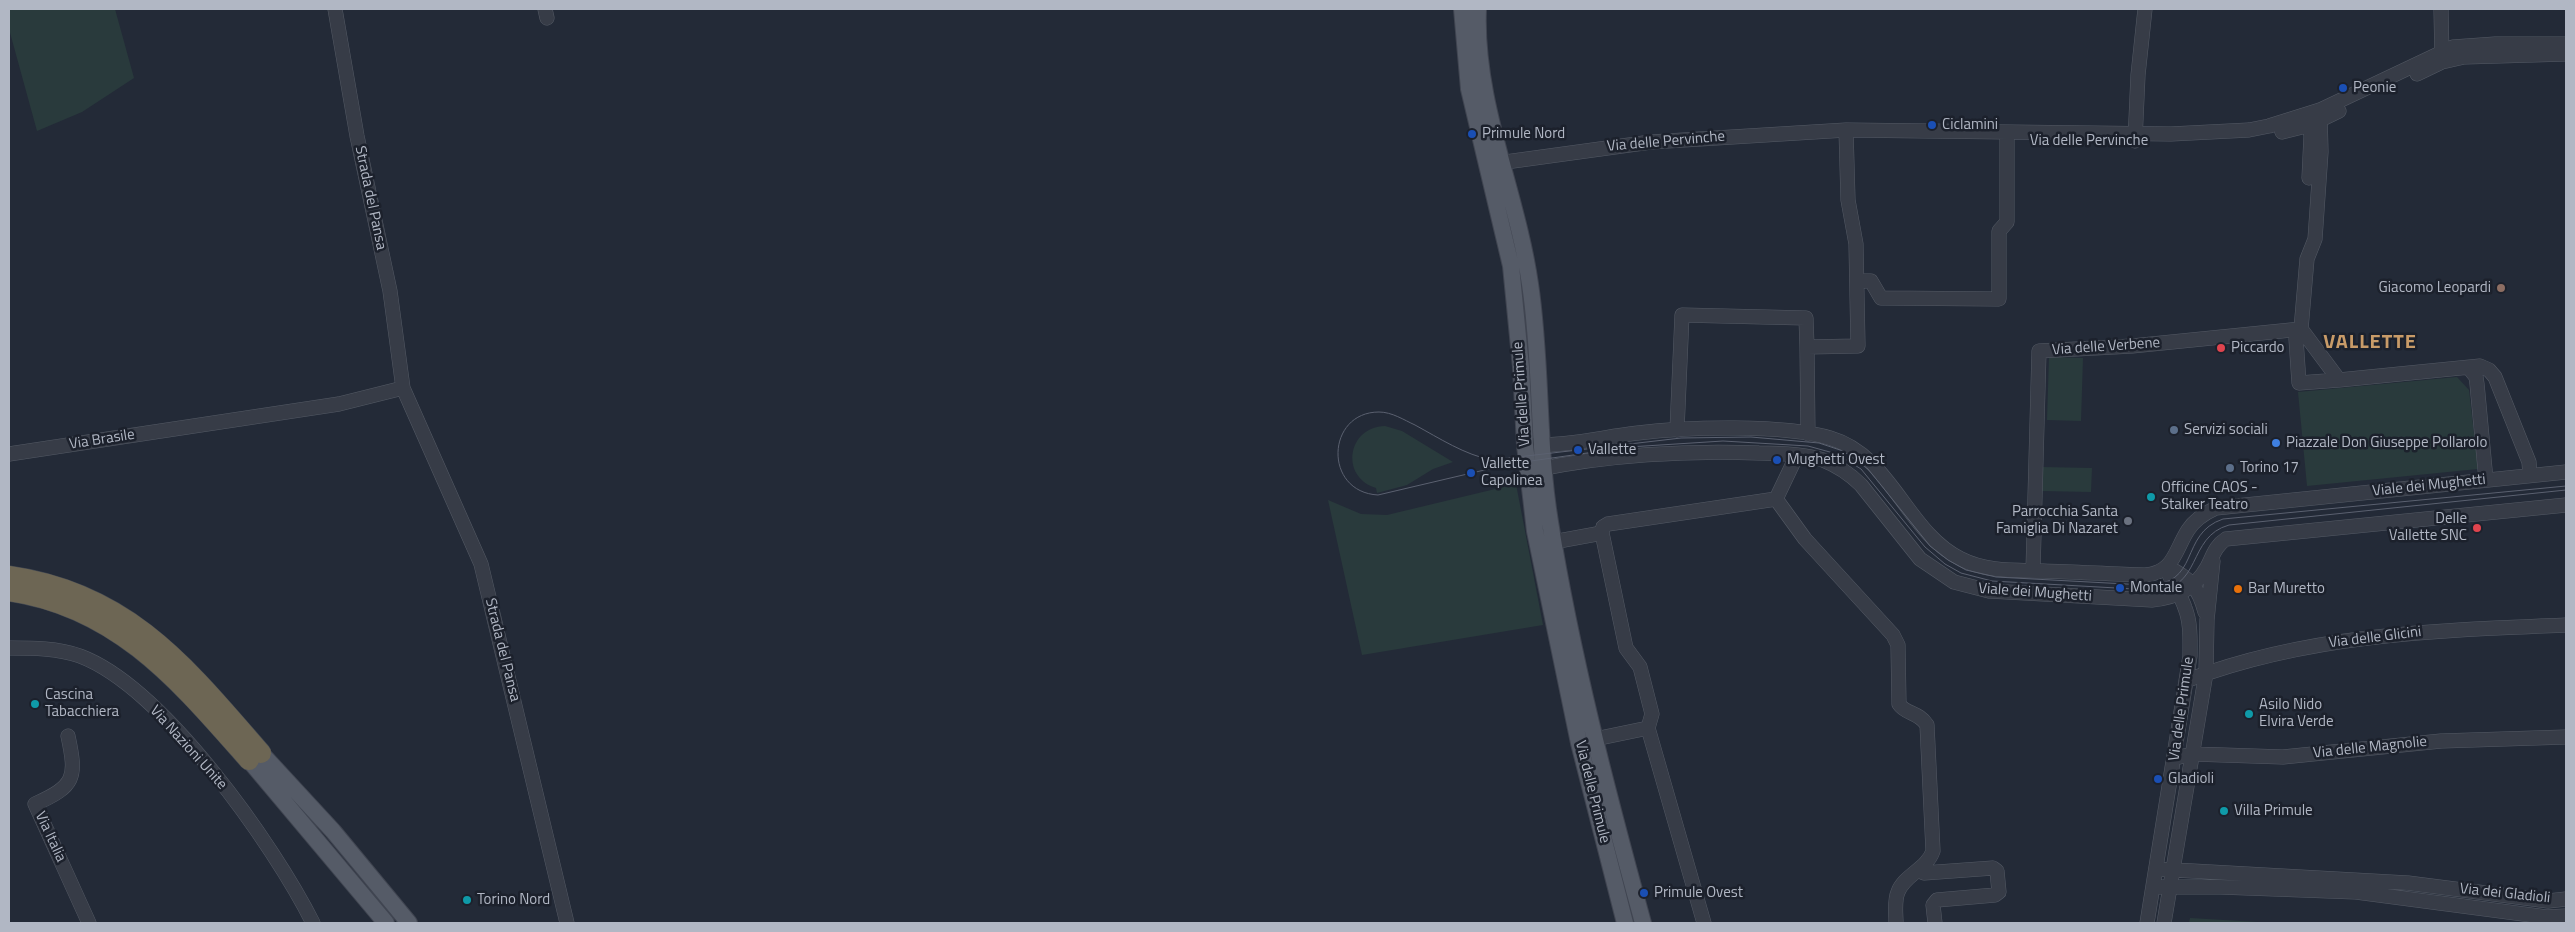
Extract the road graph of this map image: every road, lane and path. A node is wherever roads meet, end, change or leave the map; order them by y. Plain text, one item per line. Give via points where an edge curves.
1 (335, 9) edge
2 (1462, 9) edge
3 (1478, 9) edge
4 (2145, 9) edge
5 (2441, 9) edge
6 (2566, 44) edge
7 (2566, 54) edge
8 (2442, 57) junction
9 (2315, 117) junction
10 (1846, 135) junction
11 (2007, 136) junction
12 (2136, 137) junction
13 (1496, 169) junction
14 (1857, 281) junction
15 (2301, 329) junction
16 (1807, 346) junction
17 (2469, 368) junction
18 (2338, 380) junction
19 (403, 388) junction
20 (1677, 430) junction
21 (1808, 434) junction
22 (1532, 445) junction
23 (9, 454) edge
24 (1798, 455) junction
25 (1535, 470) junction
26 (2566, 472) edge
27 (2530, 475) junction
28 (2486, 480) junction
29 (1776, 500) junction
30 (2566, 505) edge
31 (1602, 533) junction
32 (1553, 542) junction
33 (2214, 552) junction
34 (2167, 567) junction
35 (2033, 570) junction
36 (9, 576) edge
37 (2194, 584) junction
38 (9, 591) edge
39 (2178, 595) junction
40 (2207, 620) junction
41 (2566, 625) edge
42 (9, 648) edge
43 (2206, 673) junction
44 (2188, 680) junction
45 (1648, 728) junction
46 (68, 736) dead end
47 (2566, 737) edge
48 (1587, 741) junction
49 (2193, 754) junction
50 (255, 756) junction
51 (2175, 758) junction
52 (2157, 869) junction
53 (1918, 870) junction
54 (2172, 870) junction
55 (2273, 882) junction
56 (2357, 886) junction
57 (2154, 887) junction
58 (2169, 888) junction
59 (2444, 888) junction
60 (2566, 899) edge
61 (2442, 903) junction
62 (2566, 916) edge
63 (89, 923) edge
64 (313, 923) edge
65 (386, 923) edge
66 (408, 923) edge
67 (567, 923) edge
68 (1625, 923) edge
69 (1643, 923) edge
70 (1704, 923) edge
71 (1896, 923) edge
72 (1935, 923) edge
73 (2147, 923) edge
74 (2164, 923) edge

1 - 19 street, Strada del Pansa via 357,136 390,291
2 - 13 main road, Via delle Primule via 1469,89
3 - 13 main road, Via delle Primule via 1482,70
4 - 12 street
5 - 8 street
6 - 8 street, Via delle Pervinche via 2462,46
7 - 8 street, Via delle Pervinche
8 - 9 street, Via delle Pervinche
9 - 12 street, Via delle Pervinche via 2249,130 2171,138
9 - 15 street
10 - 11 street, Via delle Pervinche
10 - 13 street, Via delle Pervinche via 1651,151
10 - 14 street via 1848,200 1856,244
11 - 12 street, Via delle Pervinche
11 - 14 street via 2007,222 1999,231 1999,299 1881,298 1871,281
13 - 22 main road, Via delle Primule via 1530,284
14 - 16 street via 1858,346
15 - 18 street
15 - 18 street via 2296,339 2299,383
15 - 35 street, Via delle Verbene via 2132,346 2039,351
16 - 20 street via 1806,318 1682,315
16 - 21 street
17 - 18 street
17 - 27 street via 2480,366 2495,377 2529,462
17 - 28 street via 2477,384
19 - 23 street, Via Brasile via 339,404
19 - 67 street, Strada del Pansa via 481,564
20 - 21 street, Viale dei Mughetti via 1737,429
20 - 22 street, Viale dei Mughetti
21 - 35 street, Viale dei Mughetti via 1830,438 1866,457 1933,539 1949,552 1978,566
22 - 25 main road, Via delle Primule
24 - 25 street, Viale dei Mughetti via 1679,453
24 - 29 street
24 - 39 street, Viale dei Mughetti via 1822,460 1850,475 1920,559 1954,582 1989,591 2152,600
25 - 32 main road, Via delle Primule
25 - 48 main road, Via delle Primule via 1535,531
26 - 27 street, Viale dei Mughetti
27 - 28 street, Viale dei Mughetti
28 - 34 street, Viale dei Mughetti via 2216,508 2192,525 2172,564
29 - 31 street via 1608,524
29 - 53 street via 1805,538 1893,635 1898,646 1899,704 1922,717 1929,734 1933,851 1930,859
30 - 33 street, Viale dei Mughetti via 2226,539
31 - 32 street
31 - 45 street via 1626,648 1640,667 1652,714
32 - 48 main road, Via delle Primule
33 - 37 street, Viale dei Mughetti
33 - 40 street, Via delle Primule
34 - 35 street, Viale dei Mughetti via 2146,575
34 - 37 street via 2186,576
34 - 39 street, Via delle Primule
36 - 50 highway via 88,599 143,631 182,663
37 - 39 street, Viale dei Mughetti
37 - 40 street, Via delle Primule via 2202,597
38 - 50 highway via 76,610 135,644 157,661
39 - 44 street, Via delle Primule via 2189,623
40 - 43 street, Via delle Primule
41 - 43 street, Via delle Glicini via 2371,637 2284,652
42 - 64 street, Via Nazioni Unite via 45,648 80,656 132,688 166,721 229,794 296,890
43 - 44 street, Via delle Glicini
43 - 49 street, Via delle Primule
44 - 51 street, Via delle Primule
45 - 48 street, Via delle Primule
45 - 70 street
46 - 63 street, Via Italia via 74,767 69,782 56,794 35,804
47 - 49 street, Via delle Magnolie via 2441,741 2283,757
48 - 68 main road, Via delle Primule
48 - 69 main road, Via delle Primule
49 - 51 street, Via delle Magnolie
49 - 54 street, Via delle Primule
50 - 65 main road
50 - 66 main road via 333,831
51 - 52 street, Via delle Primule
52 - 54 street, Via dei Gladioli
52 - 57 street, Via delle Primule
53 - 71 street via 1898,891
53 - 72 street via 1924,873 1993,868 1997,871 1999,892 1994,896 1938,900 1933,905
54 - 55 street, Via dei Gladioli
54 - 58 street, Via delle Primule
55 - 56 street, Via dei Gladioli
55 - 58 street, Via dei Gladioli
56 - 59 street, Via dei Gladioli
56 - 61 street, Via dei Gladioli
57 - 58 street, Via dei Gladioli
57 - 73 street, Via delle Primule
58 - 74 street, Via delle Primule
59 - 60 street, Via dei Gladioli via 2548,900
59 - 61 street, Via dei Gladioli
61 - 62 street, Via dei Gladioli via 2546,917

